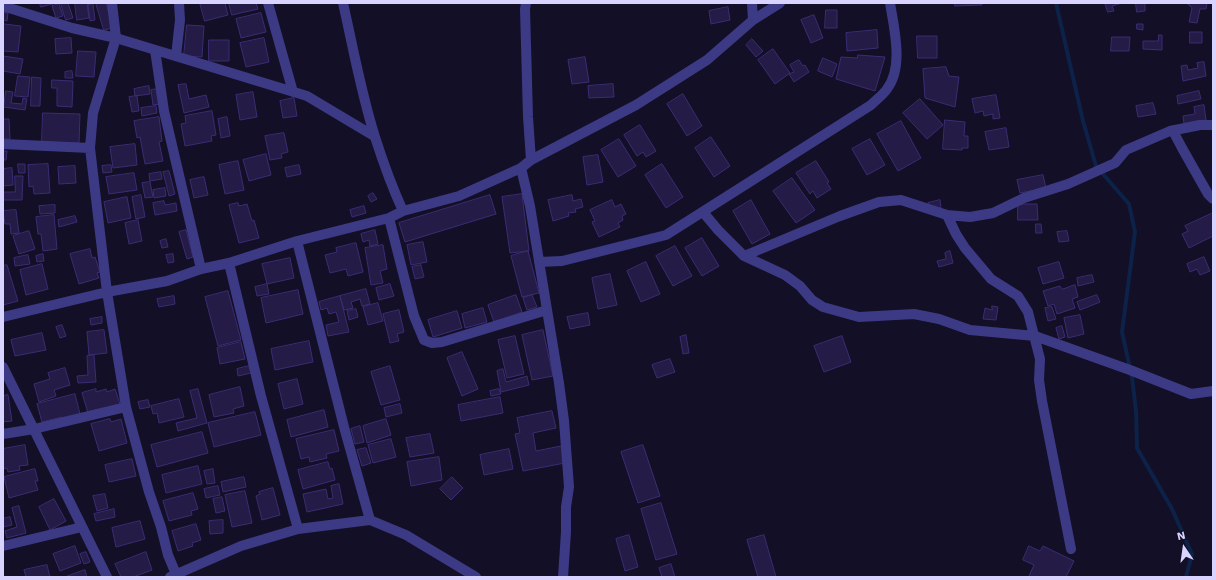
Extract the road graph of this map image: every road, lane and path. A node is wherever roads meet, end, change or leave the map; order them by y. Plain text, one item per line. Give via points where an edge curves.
1 (112, 3) edge
2 (179, 3) edge
3 (268, 3) edge
4 (343, 3) edge
5 (526, 3) edge
6 (752, 3) edge
7 (780, 3) edge
8 (890, 3) edge
9 (3, 6) edge
10 (753, 20) junction
11 (116, 38) junction
12 (155, 50) junction
13 (176, 56) junction
14 (293, 92) junction
15 (1213, 125) edge
16 (1174, 130) junction
17 (374, 136) junction
18 (3, 144) edge
19 (90, 148) junction
20 (531, 160) junction
21 (521, 168) junction
22 (1213, 199) edge
23 (403, 211) junction
24 (703, 212) junction
25 (947, 215) junction
26 (389, 218) junction
27 (297, 241) junction
28 (744, 256) junction
29 (539, 262) junction
30 (229, 263) junction
31 (201, 269) junction
32 (107, 292) junction
33 (547, 310) junction
34 (3, 317) edge
35 (1035, 336) junction
36 (3, 367) edge
37 (1213, 391) edge
38 (126, 407) junction
39 (34, 429) junction
40 (3, 434) edge
41 (370, 520) junction
42 (82, 527) junction
43 (298, 529) junction
44 (3, 546) edge
45 (1071, 549) dead end
46 (173, 576) edge
47 (107, 577) edge
48 (476, 577) edge
49 (563, 577) edge

1 - 11 street
2 - 13 street
3 - 14 street
4 - 17 street
5 - 20 street
6 - 10 street
7 - 10 street
8 - 24 street via 897,58 888,89 871,105
9 - 11 street via 72,28
10 - 20 street via 707,60 643,101
11 - 12 street
11 - 19 street via 93,113
12 - 13 street
12 - 31 street via 164,111
13 - 14 street
14 - 17 street via 307,96
15 - 16 street
16 - 22 street
16 - 25 street via 1126,150 1115,163 1105,168 1068,184 1024,198 993,213 970,217
17 - 23 street
18 - 19 street
19 - 32 street
20 - 21 street
21 - 23 street via 459,196
21 - 29 street
23 - 26 street
24 - 28 street
24 - 29 street via 666,235 562,261
25 - 28 street via 900,200 879,202
25 - 35 street via 965,248 991,279 1018,296 1028,312
26 - 27 street
26 - 33 street via 414,316 424,340 432,343 442,342
27 - 30 street
27 - 41 street
28 - 35 street via 785,275 823,307 844,314 859,317 914,314 939,319 970,330
29 - 33 street
30 - 31 street
30 - 43 street via 261,396
31 - 32 street via 167,281
32 - 34 street
32 - 38 street
33 - 49 street via 560,383 569,487
35 - 37 street via 1192,394
35 - 45 street via 1040,359 1039,380 1046,429
36 - 39 street
38 - 39 street
38 - 46 street
39 - 40 street
39 - 42 street
41 - 43 street
41 - 48 street via 406,535
42 - 44 street
42 - 47 street
43 - 46 street via 241,546

